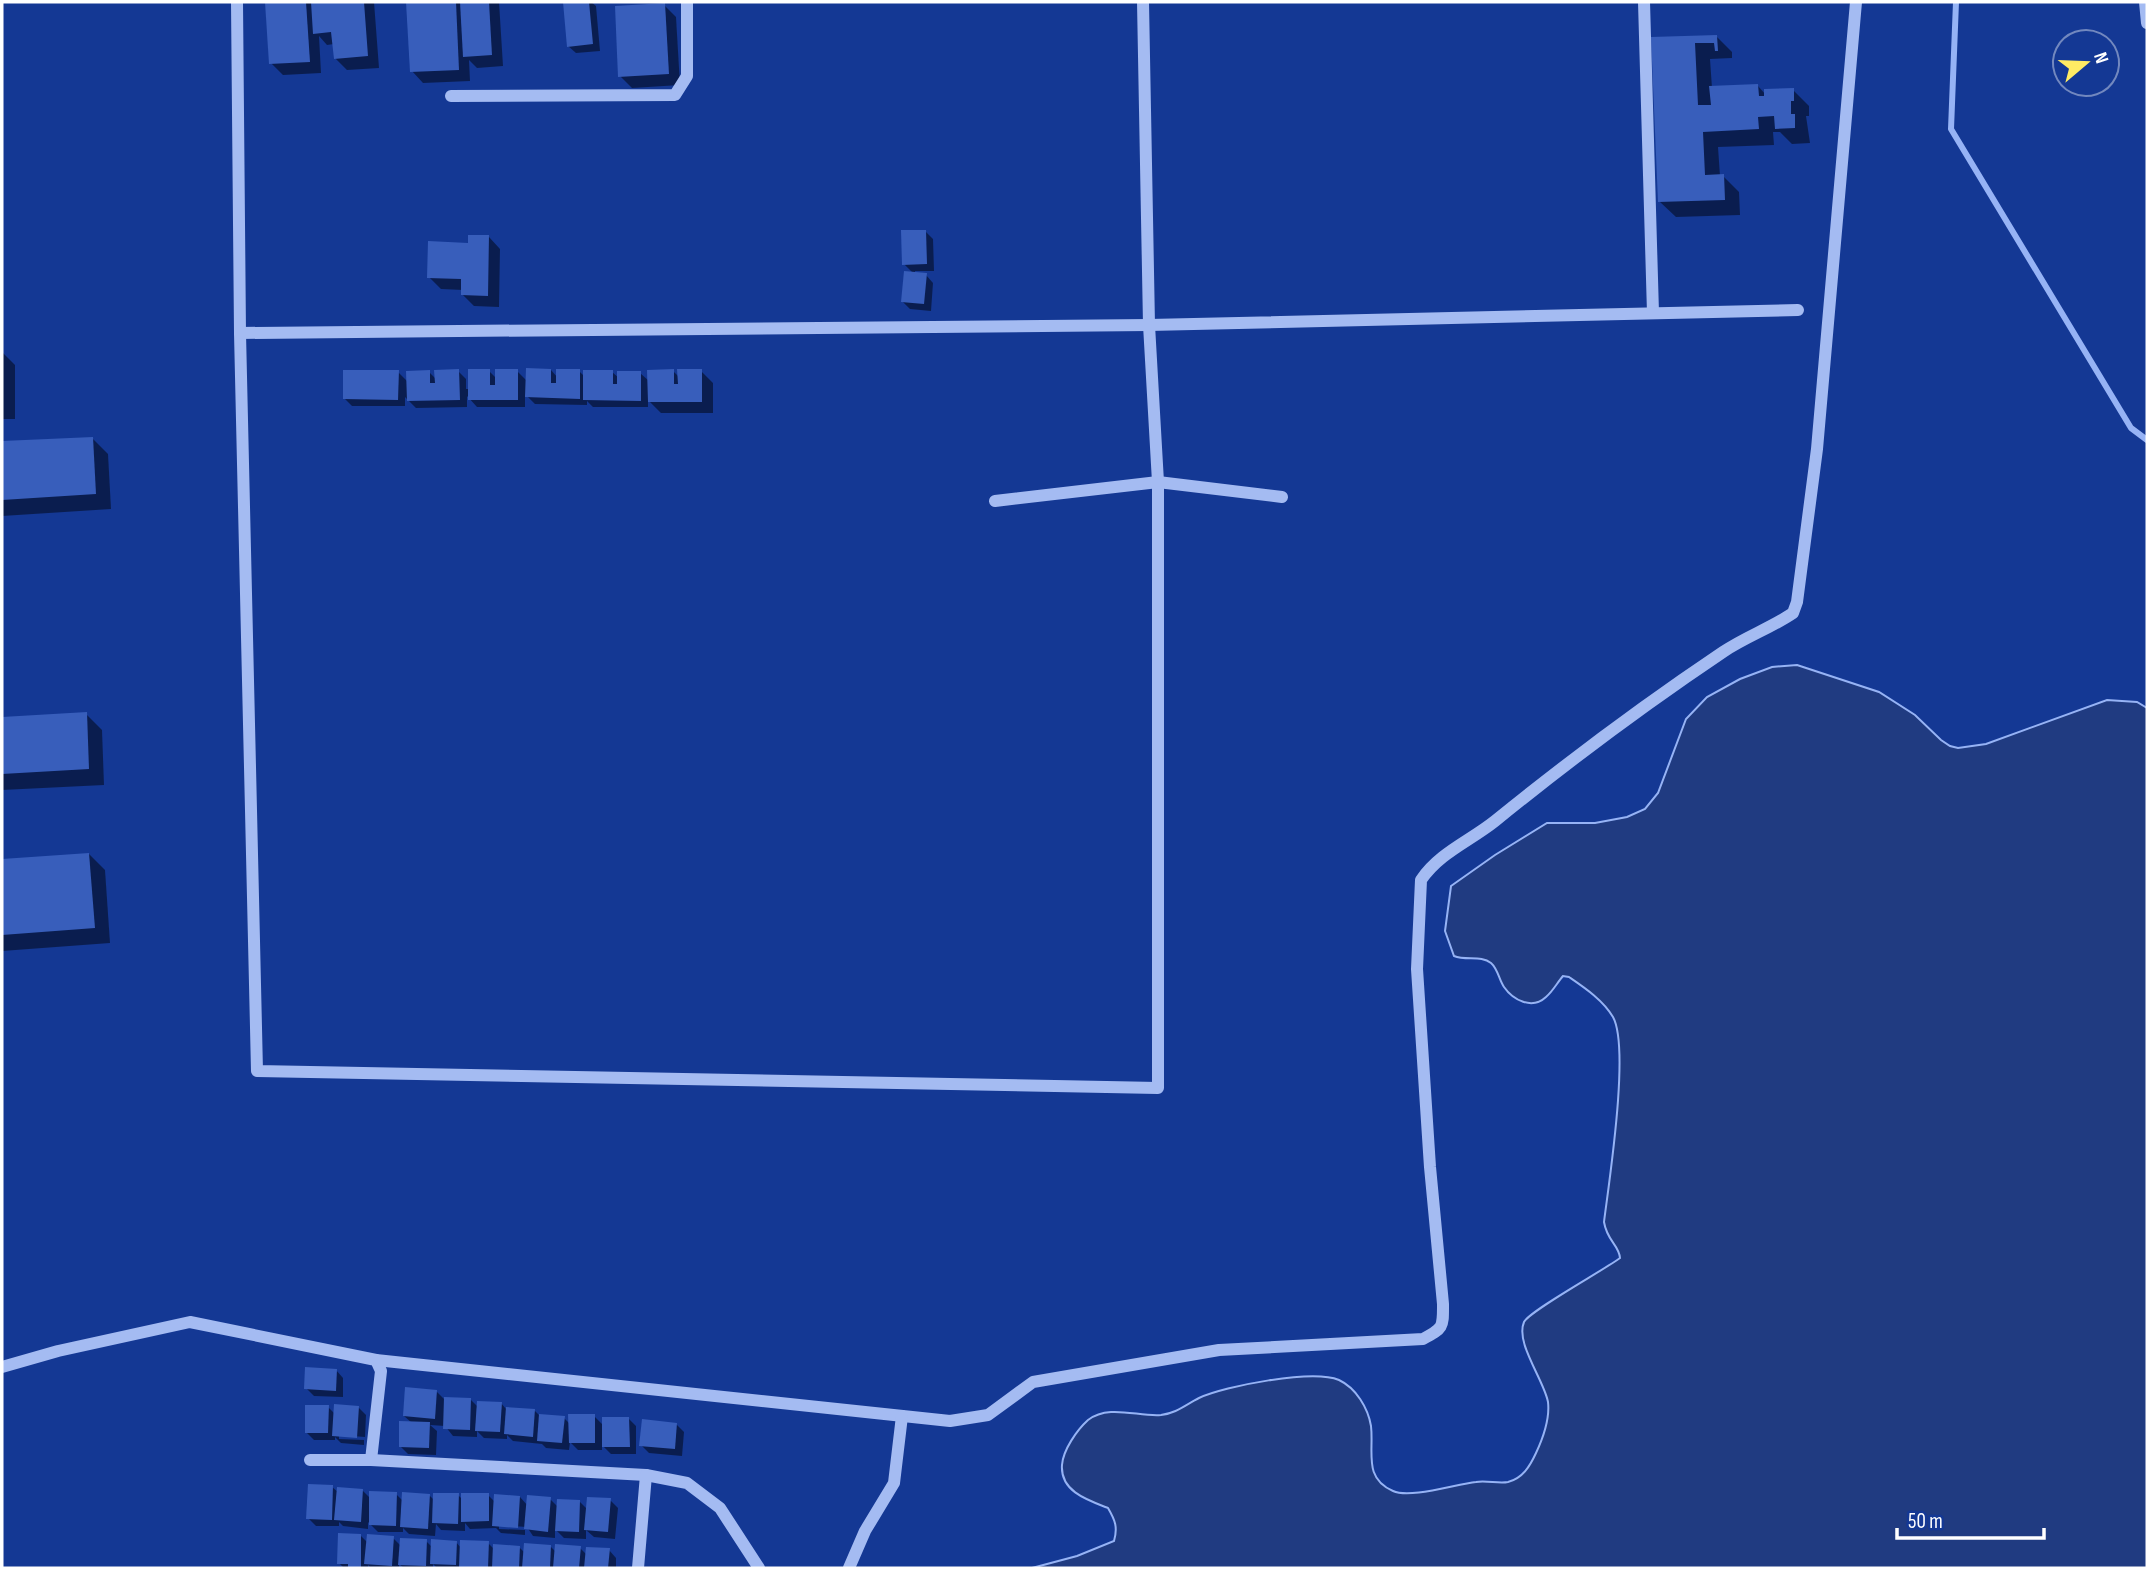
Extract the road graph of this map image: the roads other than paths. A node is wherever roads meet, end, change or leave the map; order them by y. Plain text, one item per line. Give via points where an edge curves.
1 (237, 2) edge
2 (687, 2) edge
3 (1143, 2) edge
4 (1644, 2) edge
5 (1856, 2) edge
6 (2145, 2) edge
7 (2147, 23) edge
8 (451, 96) dead end
9 (1798, 310) dead end
10 (1653, 313) junction
11 (1149, 325) junction
12 (240, 333) junction
13 (1158, 482) junction
14 (1282, 497) dead end
15 (995, 501) dead end
16 (376, 1360) junction
17 (2, 1367) edge
18 (902, 1416) junction
19 (310, 1460) dead end
20 (371, 1460) junction
21 (646, 1475) junction
22 (638, 1568) edge
23 (760, 1568) edge
24 (849, 1568) edge

1 - 12 street
2 - 8 street via 687,76 675,95
3 - 11 street
4 - 10 street
5 - 18 street via 1817,449 1793,613 1731,646 1646,705 1493,823 1438,859 1421,880 1417,969 1443,1304 1439,1331 1423,1339 1219,1350 1033,1382 988,1415 950,1421
6 - 7 street
9 - 10 street
10 - 11 street
11 - 12 street
11 - 13 street
12 - 13 street via 257,1071 1158,1088
13 - 14 street
13 - 15 street
16 - 17 street via 190,1322
16 - 18 street
16 - 20 street via 381,1371
18 - 24 street via 894,1483
19 - 20 street
20 - 21 street
21 - 22 street
21 - 23 street via 687,1483 720,1508

